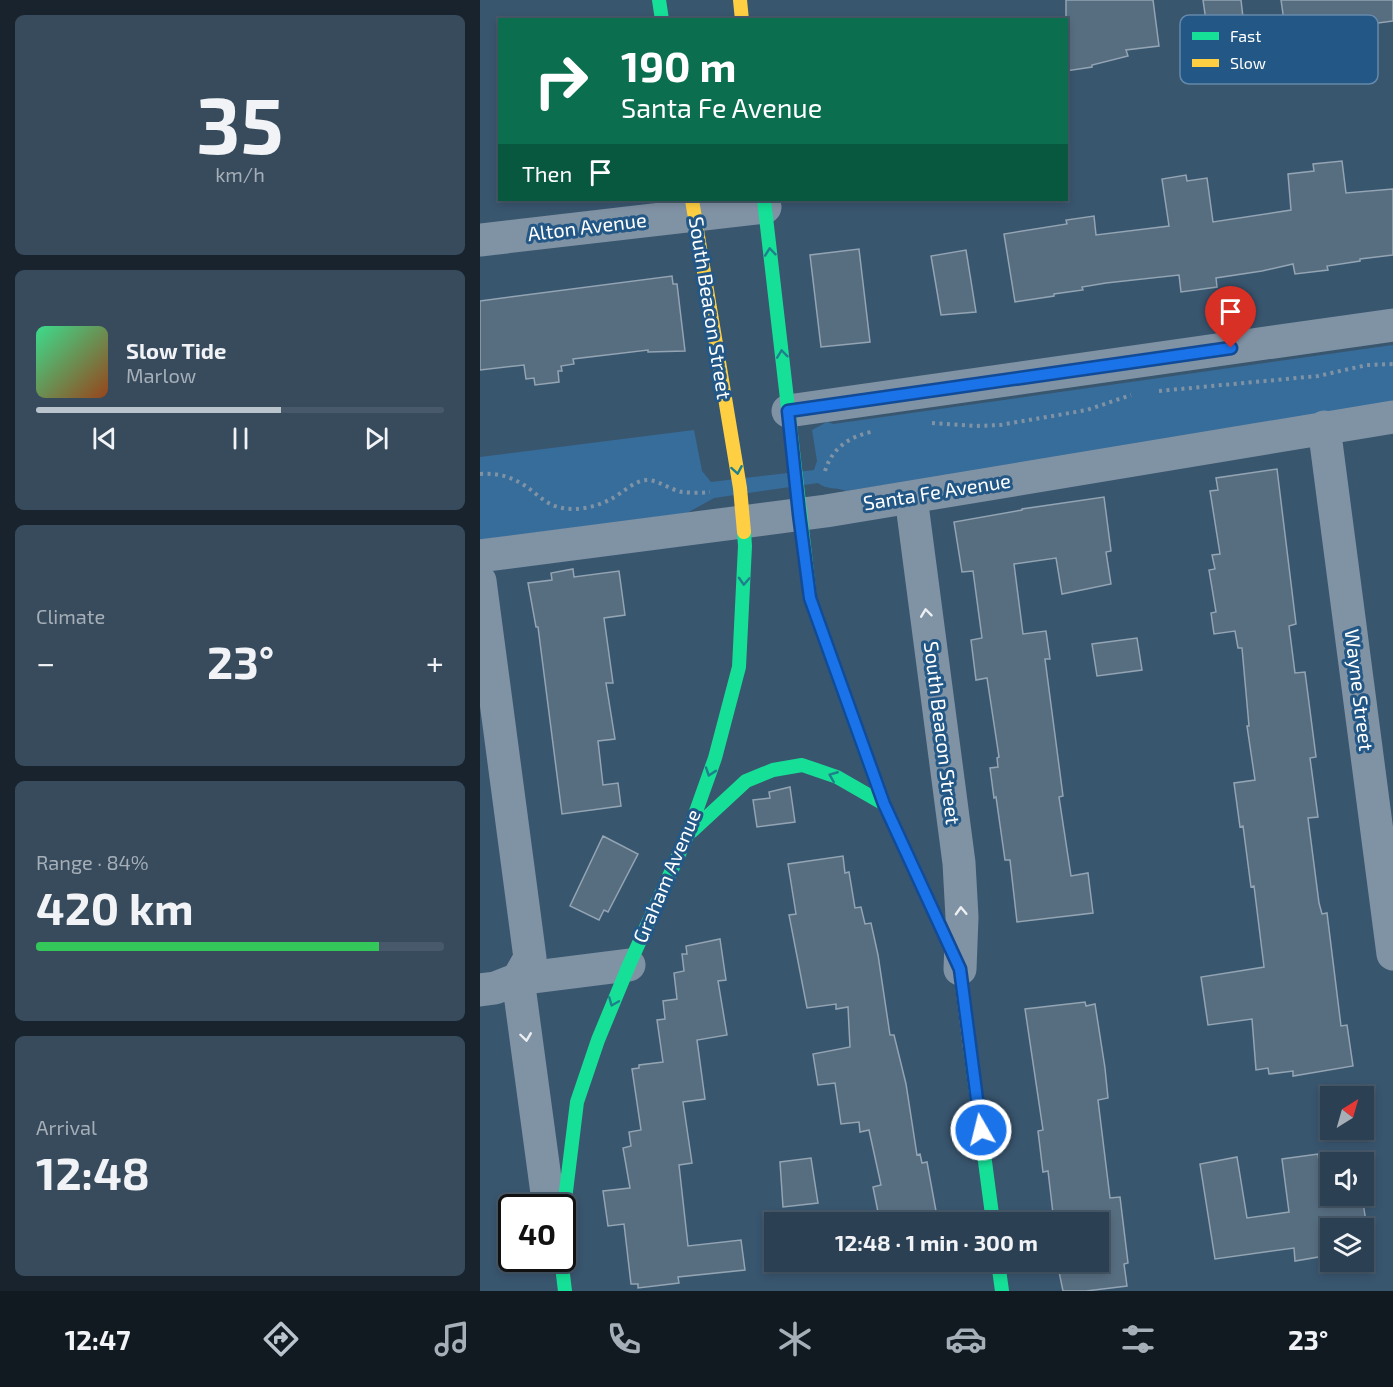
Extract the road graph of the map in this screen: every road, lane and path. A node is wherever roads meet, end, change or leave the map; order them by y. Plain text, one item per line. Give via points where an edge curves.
1 (659, 0) edge
2 (740, 0) edge
3 (662, 18) edge
4 (742, 18) edge
5 (764, 203) edge
6 (693, 206) edge
7 (480, 240) edge
8 (1393, 325) edge
9 (1393, 363) edge
10 (1157, 391) dead end
11 (1140, 392) dead end
12 (788, 411) junction
13 (1393, 417) edge
14 (931, 423) dead end
15 (1324, 427) junction
16 (876, 431) dead end
17 (480, 474) edge
18 (823, 478) dead end
19 (713, 491) dead end
20 (911, 497) junction
21 (799, 514) junction
22 (744, 523) junction
23 (480, 556) edge
24 (480, 581) edge
25 (884, 804) junction
26 (688, 834) junction
27 (1393, 954) edge
28 (628, 965) junction
29 (960, 969) junction
30 (518, 979) junction
31 (480, 990) edge
32 (547, 1194) edge
33 (566, 1194) edge
34 (992, 1212) edge
35 (563, 1272) edge
36 (999, 1272) edge
37 (566, 1291) edge
38 (1002, 1291) edge

1 - 3 street
2 - 4 street
5 - 6 street, Alton Avenue
12 -> 5 street, South Beacon Street
6 - 7 street, Alton Avenue
6 -> 22 street, South Beacon Street
8 - 12 street
9 - 10 path via 1318,376
11 - 14 path via 1087,410 1000,424
12 - 21 street, South Beacon Street
13 - 15 street, Santa Fe Avenue
15 - 20 street, Santa Fe Avenue
15 - 27 street, Wayne Street
16 - 18 path via 840,444 829,459
17 - 19 path via 511,477 556,507 572,509 610,500 646,480 682,492
20 - 21 street, Santa Fe Avenue
29 -> 20 street, South Beacon Street via 959,863
21 - 22 street, Santa Fe Avenue
21 - 25 street, South Beacon Street via 810,598
22 - 23 street, Santa Fe Avenue
22 -> 26 street, Graham Avenue via 739,668 715,758
24 - 30 street via 530,958
25 -> 26 street via 837,777 802,765 773,770 747,781
25 - 29 street, South Beacon Street
26 - 28 street, Graham Avenue
28 - 30 street
28 -> 33 street, Graham Avenue via 577,1102
29 - 34 street, South Beacon Street
30 - 31 street
30 -> 32 street
35 - 37 street
36 - 38 street

